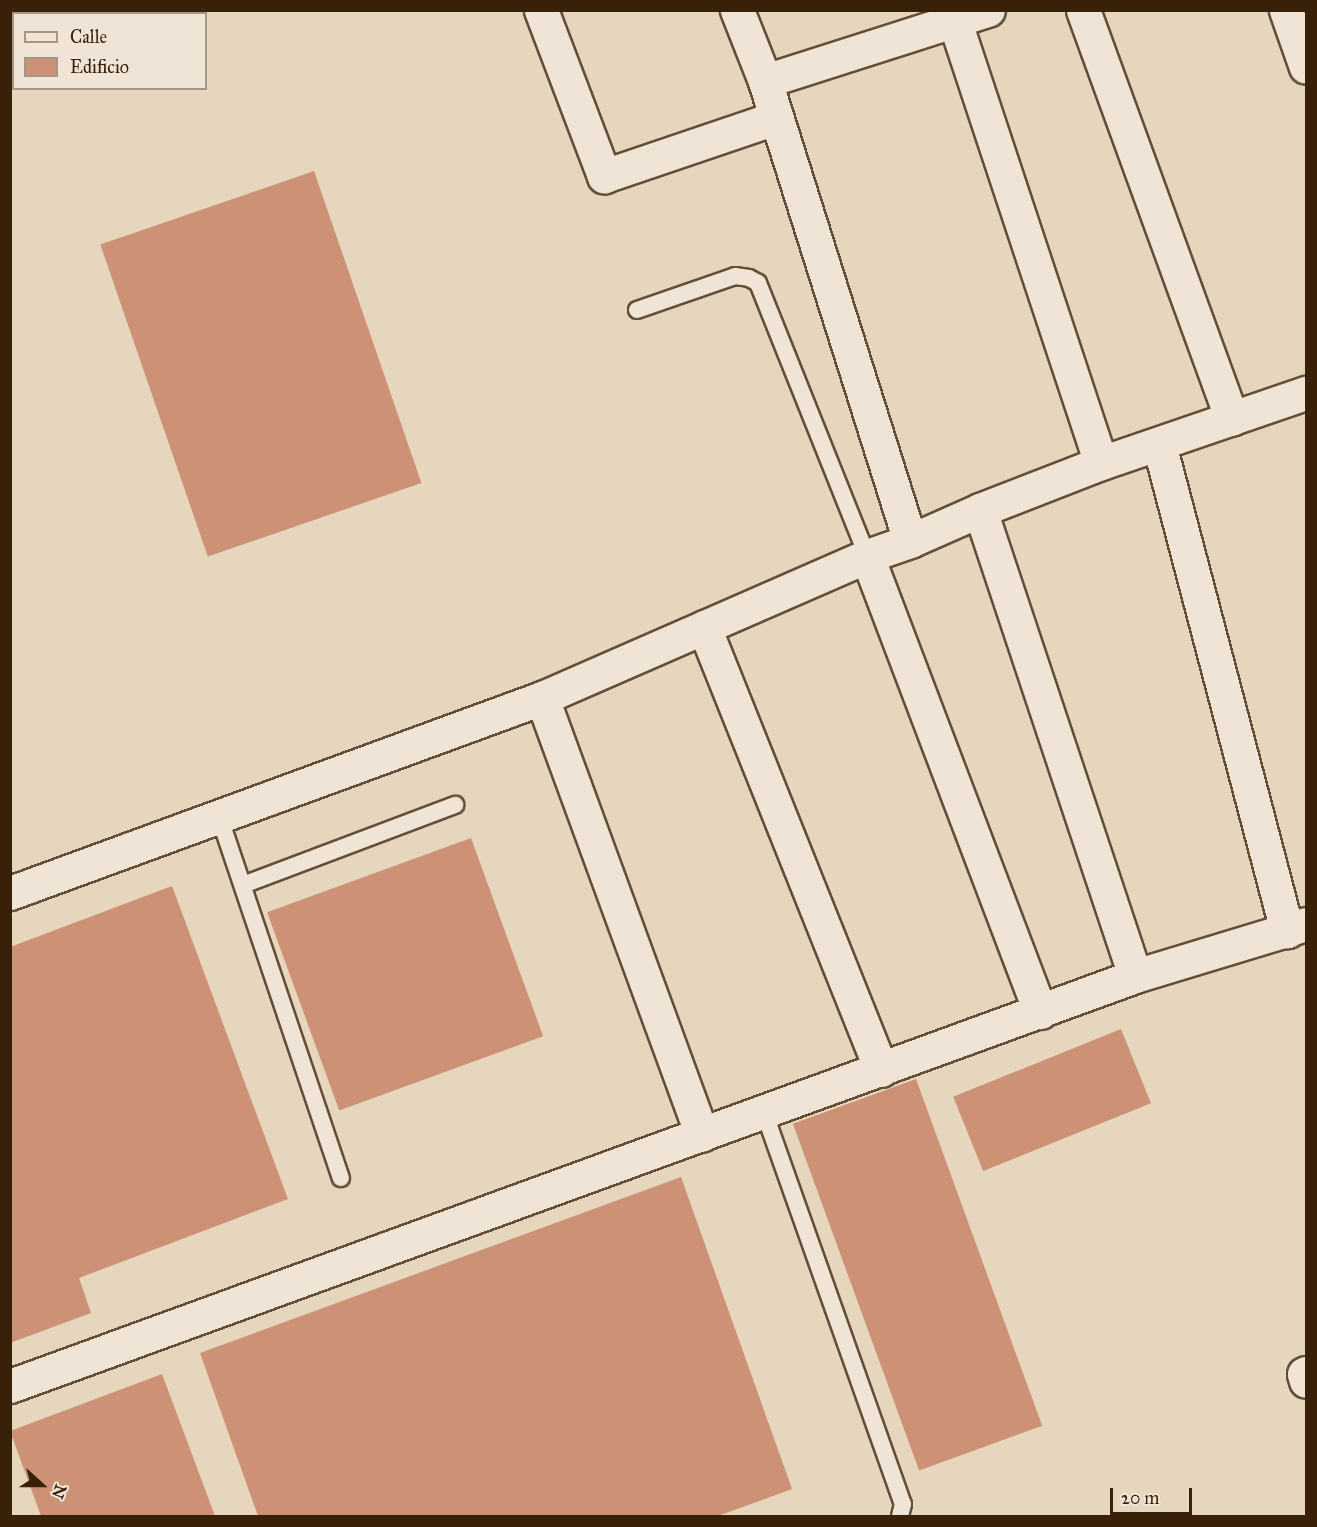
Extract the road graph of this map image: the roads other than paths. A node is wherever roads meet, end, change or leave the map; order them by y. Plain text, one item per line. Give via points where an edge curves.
1 (541, 10) edge
2 (737, 10) edge
3 (988, 10) edge
4 (1083, 10) edge
5 (1286, 10) edge
6 (953, 16) edge
7 (1306, 67) edge
8 (765, 81) junction
9 (775, 118) junction
10 (637, 310) dead end
11 (1306, 393) edge
12 (1232, 419) junction
13 (1159, 444) junction
14 (1101, 463) junction
15 (980, 510) junction
16 (910, 541) junction
17 (867, 556) junction
18 (704, 627) junction
19 (542, 698) junction
20 (455, 805) dead end
21 (219, 816) junction
22 (243, 885) junction
23 (10, 893) edge
24 (1297, 927) edge
25 (1135, 976) junction
26 (1040, 1012) junction
27 (880, 1070) junction
28 (764, 1112) junction
29 (702, 1135) junction
30 (341, 1178) dead end
31 (1306, 1373) edge
32 (1306, 1381) edge
33 (10, 1386) edge
34 (900, 1516) edge

1 - 9 street via 604,176
2 - 8 street
3 - 6 street
4 - 12 street
5 - 7 street
6 - 8 street
6 - 14 street
8 - 9 street
9 - 16 street
10 - 17 lane via 735,276 758,283
11 - 12 street
12 - 13 street
13 - 14 street
13 - 24 street
14 - 15 street
15 - 16 street
15 - 25 street
16 - 17 street
17 - 18 street
17 - 26 street
18 - 19 street
18 - 27 street
19 - 21 street
19 - 29 street
20 - 22 lane
21 - 22 lane
21 - 23 street
22 - 30 lane
24 - 25 street
25 - 26 street
26 - 27 street
27 - 28 street
28 - 29 street
28 - 34 lane via 903,1504
29 - 33 street
31 - 32 street

